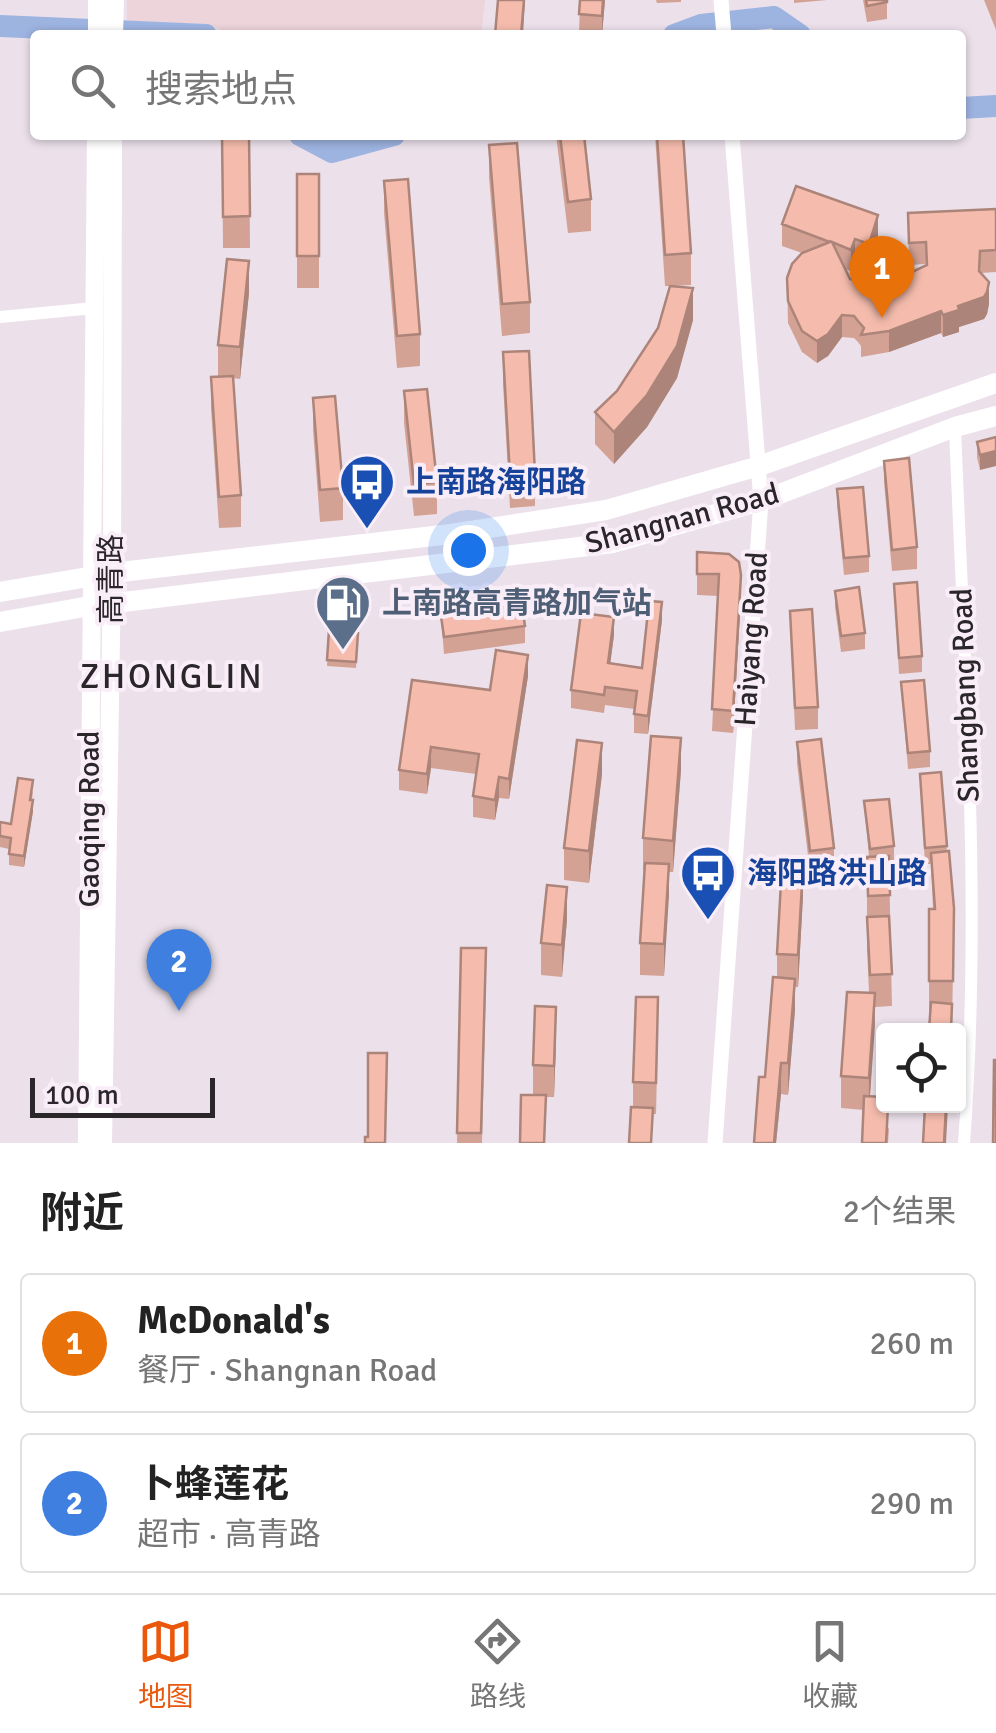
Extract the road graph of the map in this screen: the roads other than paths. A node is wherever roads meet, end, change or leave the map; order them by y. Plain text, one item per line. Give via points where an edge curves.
1 (721, 1) edge
2 (106, 2) edge
3 (98, 30) edge
4 (113, 30) edge
5 (724, 30) edge
6 (96, 140) edge
7 (113, 140) edge
8 (732, 140) edge
9 (94, 308) junction
10 (0, 317) edge
11 (996, 384) edge
12 (996, 416) edge
13 (955, 427) junction
14 (760, 466) junction
15 (761, 501) junction
16 (112, 573) junction
17 (90, 578) junction
18 (0, 592) edge
19 (90, 606) junction
20 (112, 606) junction
21 (0, 622) edge
22 (87, 1143) edge
23 (103, 1143) edge
24 (715, 1143) edge
25 (964, 1143) edge

1 - 5 street
2 - 3 main road
2 - 4 main road
6 - 9 main road, Gaoqing Road
7 - 16 main road, 高青路
8 - 14 street, Haiyang Road
9 - 10 street
9 - 17 main road, Gaoqing Road
11 - 14 main road, Shangnan Road
12 - 13 main road, Shangnan Road
13 - 15 main road, Shangnan Road
13 - 25 street, Shangbang Road via 972,884
14 - 15 street, Haiyang Road
14 - 16 main road, Shangnan Road via 606,510
15 - 20 main road, Shangnan Road via 613,542
15 - 24 street, Haiyang Road
16 - 17 main road, Shangnan Road
16 - 20 main road, 高青路
17 - 18 main road, Shangnan Road
17 - 19 main road, Gaoqing Road
19 - 20 main road, Shangnan Road
19 - 21 main road, Shangnan Road
19 - 22 main road, Gaoqing Road
20 - 23 main road, 高青路

